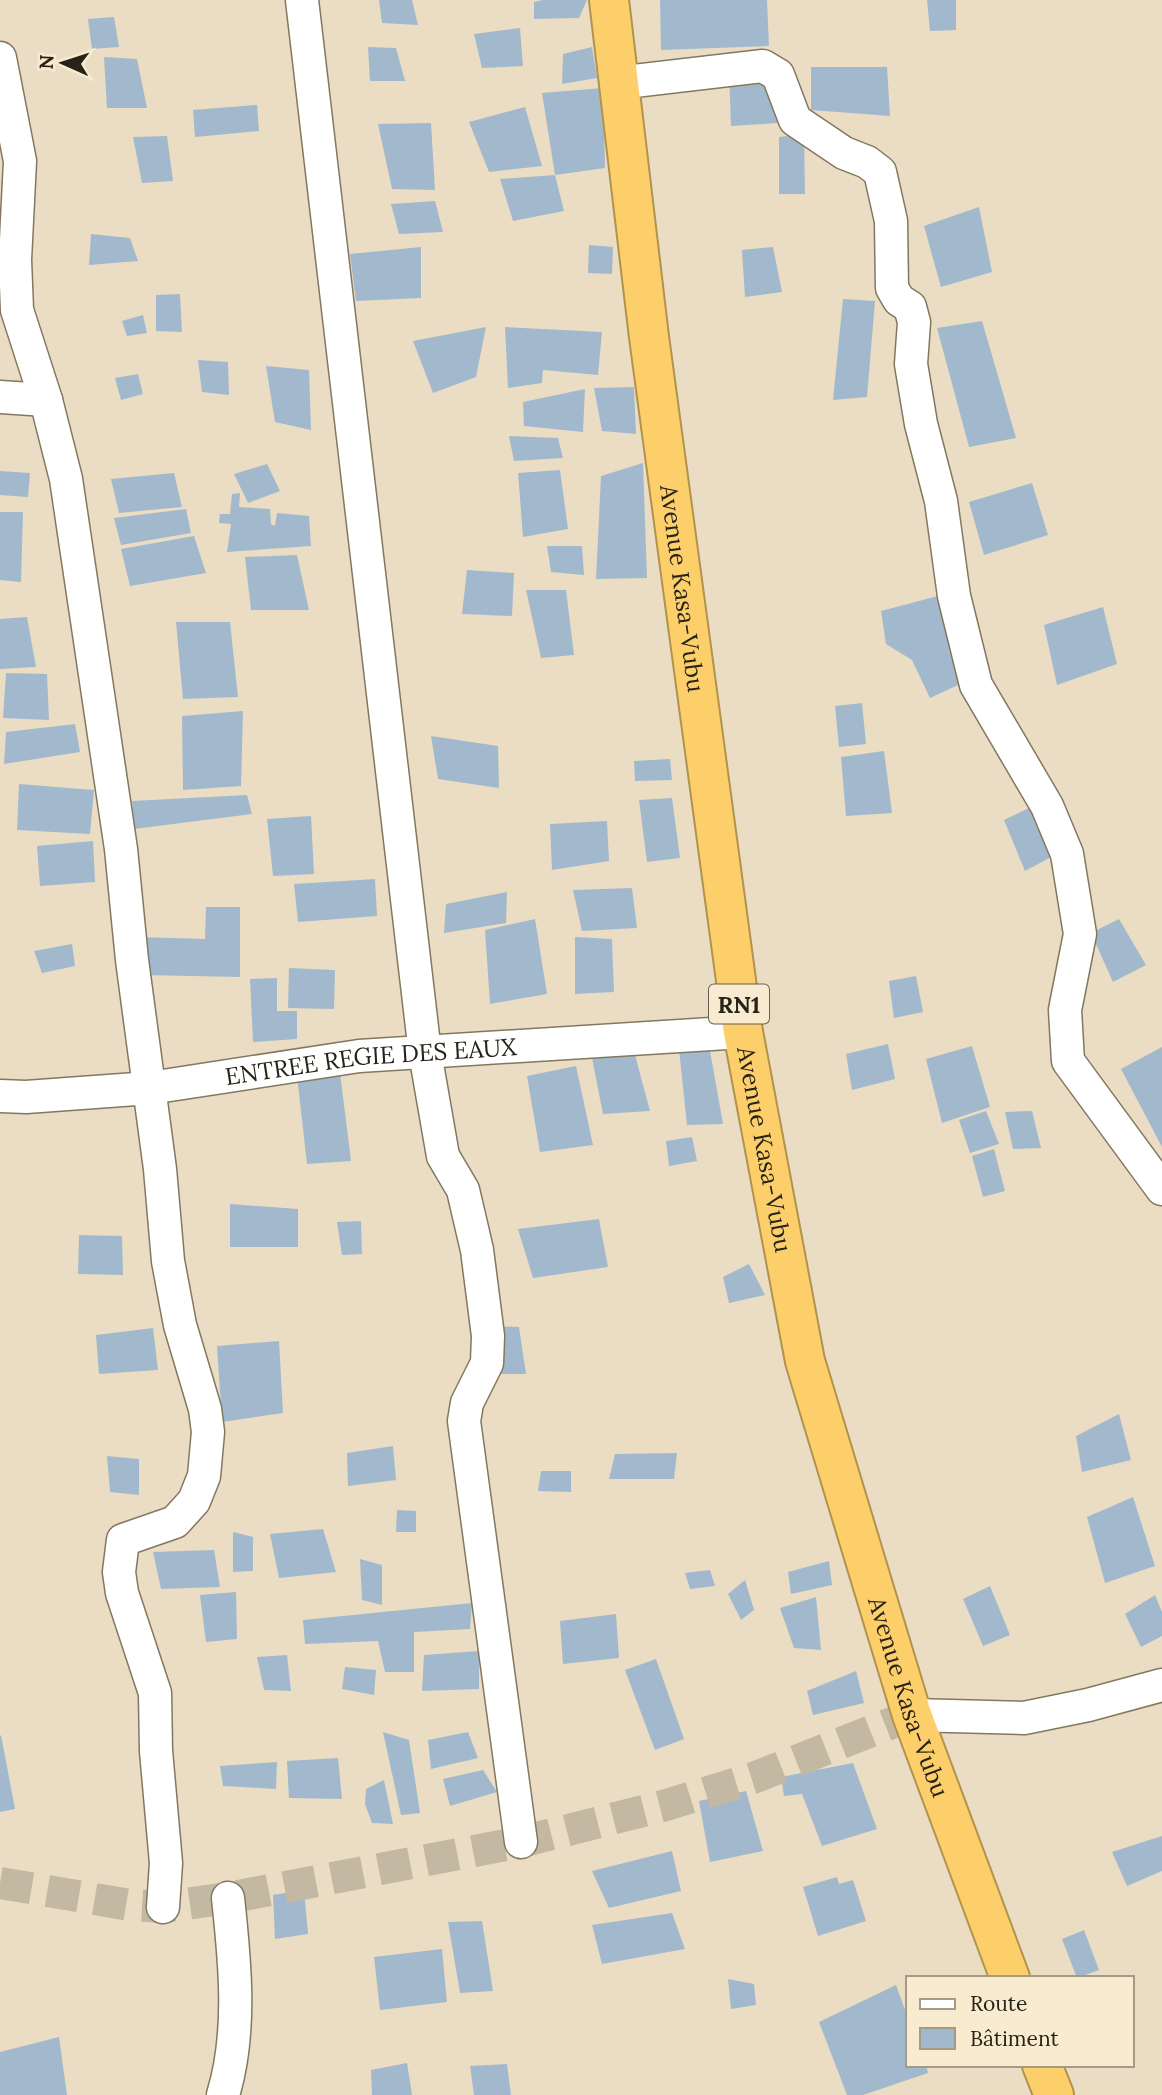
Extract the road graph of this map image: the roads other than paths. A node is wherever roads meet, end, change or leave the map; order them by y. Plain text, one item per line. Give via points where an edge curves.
1 (302, 0) edge
2 (609, 0) edge
3 (0, 58) edge
4 (617, 83) junction
5 (0, 397) edge
6 (46, 400) junction
7 (743, 1032) junction
8 (425, 1053) junction
9 (150, 1088) junction
10 (0, 1096) edge
11 (1162, 1189) edge
12 (1162, 1685) edge
13 (912, 1716) junction
14 (521, 1842) dead end
15 (228, 1898) dead end
16 (163, 1907) dead end
17 (1009, 1976) edge
18 (1043, 2067) edge
19 (223, 2095) edge
20 (1054, 2095) edge

1 - 8 street
2 - 4 highway, Avenue Kasa-Vubu / RN1
3 - 6 street via 20,161 17,310
4 - 7 highway, Avenue Kasa-Vubu / RN1
4 - 11 street via 763,66 778,75 795,120 880,172 891,221 892,288 910,307 914,323 911,364 921,424 941,501 954,596 976,685 1047,806 1067,854 1080,934 1065,1010 1068,1061
5 - 6 street
6 - 9 street via 66,479 81,572
7 - 8 street, ENTREE REGIE DES EAUX
7 - 13 highway, Avenue Kasa-Vubu / RN1 via 805,1361
8 - 9 street, ENTREE REGIE DES EAUX via 359,1056
8 - 14 street via 443,1156 463,1190 484,1301 487,1363 467,1403 464,1421
9 - 10 street, ENTREE REGIE DES EAUX
9 - 16 street via 168,1261 208,1432 204,1476 194,1502 175,1522 123,1540 121,1545 122,1593 155,1693 166,1863
12 - 13 street via 1024,1718
13 - 17 highway, Avenue Kasa-Vubu / RN1
15 - 19 street via 234,1955 233,2034 232,2066
18 - 20 highway

